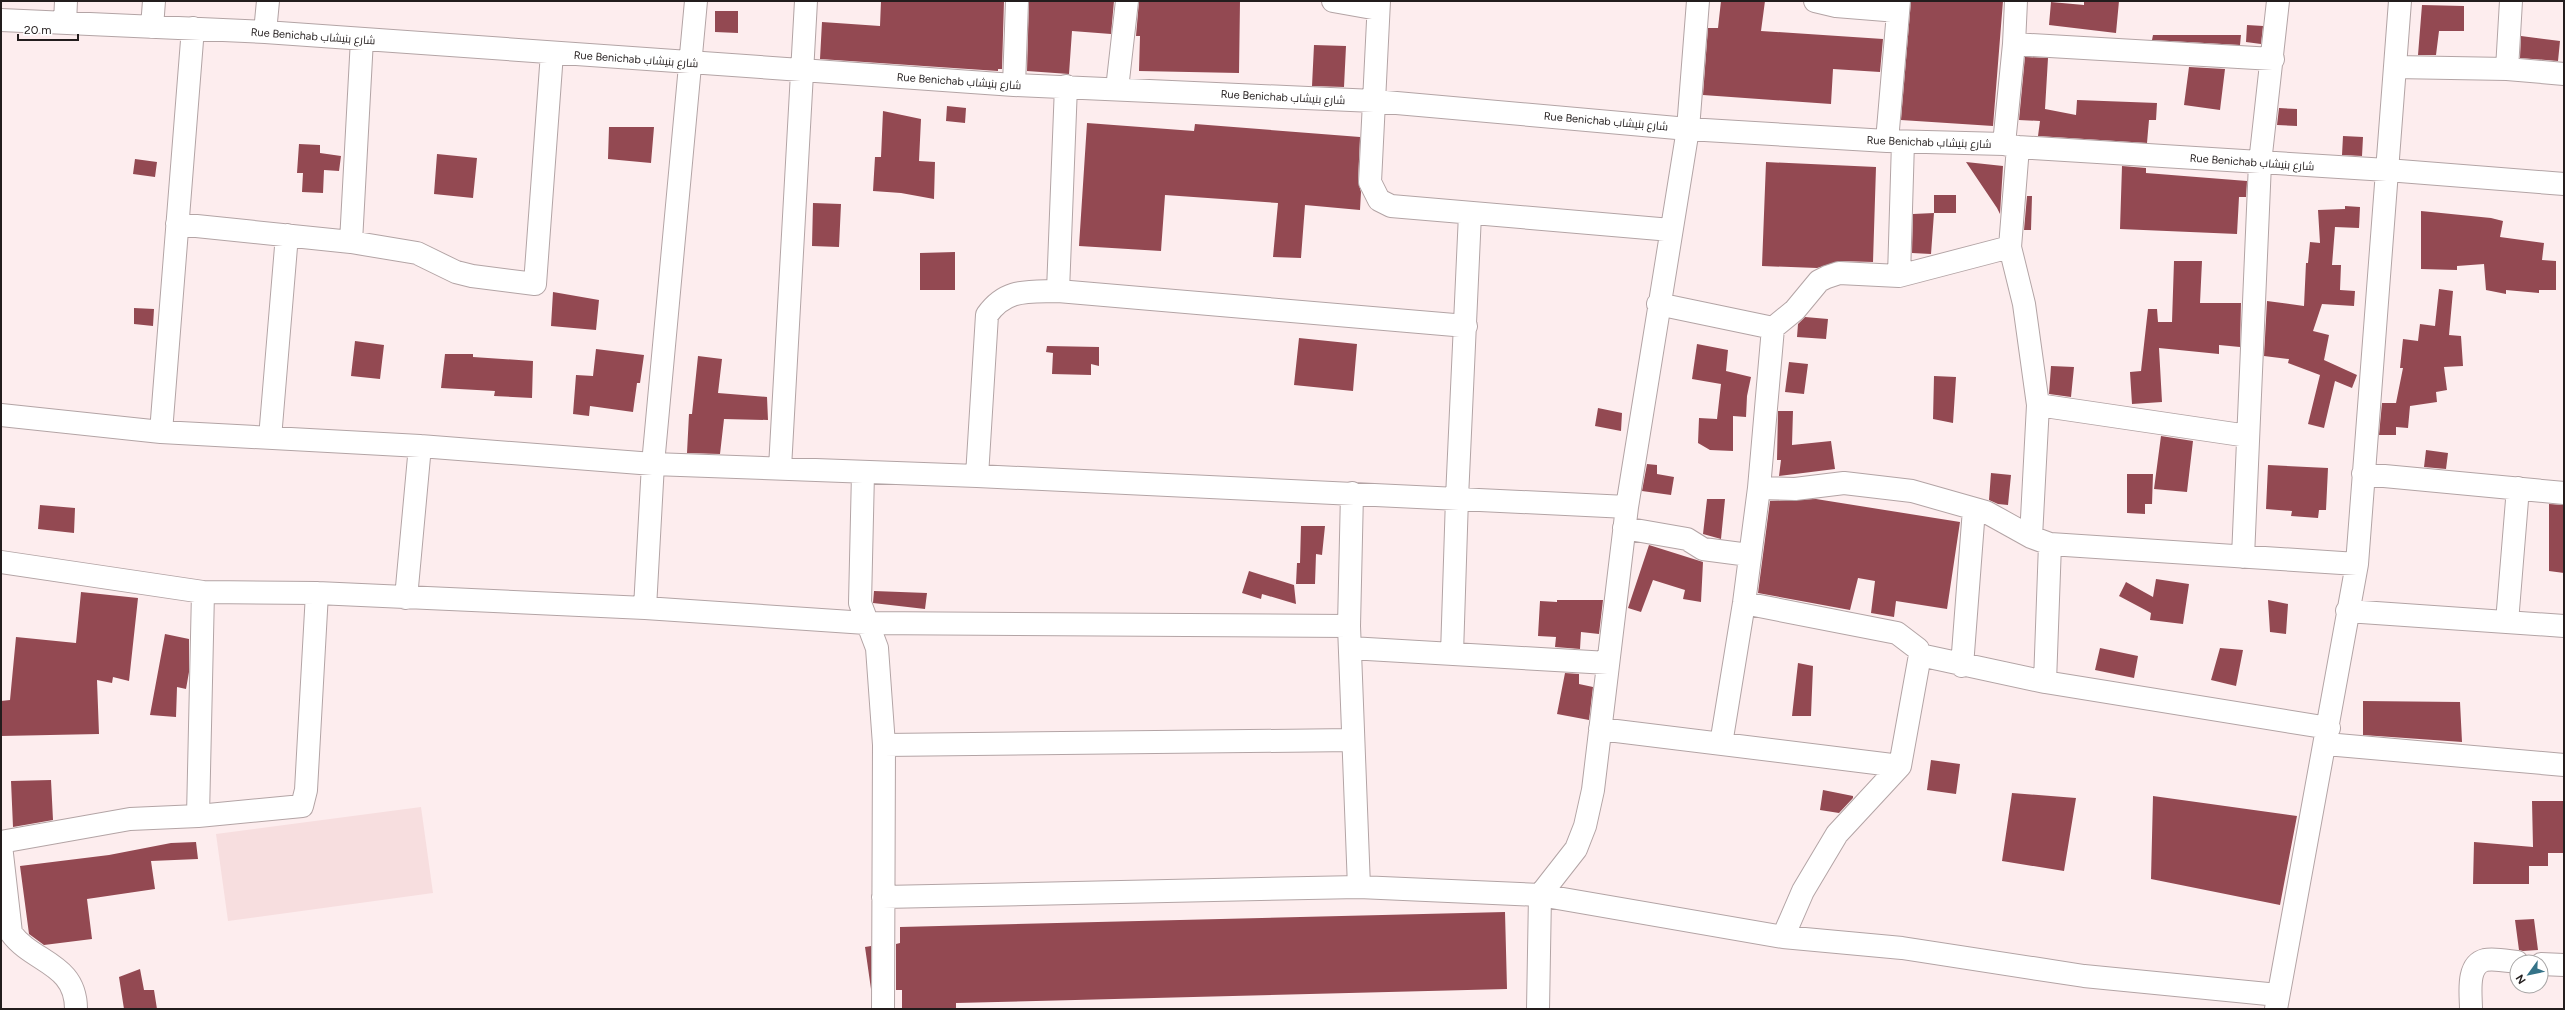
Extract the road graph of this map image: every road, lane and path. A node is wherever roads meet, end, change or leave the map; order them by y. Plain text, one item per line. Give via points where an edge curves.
1 (66, 1) edge
2 (154, 1) edge
3 (268, 1) edge
4 (696, 1) edge
5 (806, 1) edge
6 (1017, 1) edge
7 (1127, 1) edge
8 (1332, 1) edge
9 (1698, 1) edge
10 (1815, 1) edge
11 (2016, 1) edge
12 (2278, 1) edge
13 (2400, 1) edge
14 (2511, 1) edge
15 (1379, 5) edge
16 (1898, 6) edge
17 (1, 20) edge
18 (65, 23) junction
19 (152, 26) junction
20 (193, 28) junction
21 (265, 32) junction
22 (362, 39) junction
23 (2014, 44) junction
24 (552, 53) junction
25 (2273, 59) junction
26 (692, 63) junction
27 (2394, 66) junction
28 (2507, 69) junction
29 (802, 71) junction
30 (2564, 74) edge
31 (1014, 85) junction
32 (1066, 86) junction
33 (1117, 89) junction
34 (1374, 101) junction
35 (1688, 128) junction
36 (1895, 142) junction
37 (2011, 145) junction
38 (2260, 162) junction
39 (2387, 170) junction
40 (2564, 184) edge
41 (1470, 214) junction
42 (177, 224) junction
43 (1671, 230) junction
44 (287, 235) junction
45 (351, 242) junction
46 (2010, 247) junction
47 (1899, 276) junction
48 (1058, 291) junction
49 (1658, 304) junction
50 (1466, 326) junction
51 (1773, 328) junction
52 (2038, 405) junction
53 (1, 415) edge
54 (160, 432) junction
55 (2248, 436) junction
56 (270, 438) junction
57 (420, 446) junction
58 (653, 464) junction
59 (780, 468) junction
60 (863, 473) junction
61 (2363, 474) junction
62 (977, 476) junction
63 (1759, 488) junction
64 (2518, 488) junction
65 (1352, 493) junction
66 (2564, 493) edge
67 (1457, 498) junction
68 (1974, 509) junction
69 (1625, 518) junction
70 (2041, 541) junction
71 (1749, 556) junction
72 (2243, 557) junction
73 (1, 562) edge
74 (2357, 564) junction
75 (203, 592) junction
76 (317, 593) junction
77 (406, 598) junction
78 (1744, 603) junction
79 (645, 608) junction
80 (2347, 611) junction
81 (2507, 622) junction
82 (866, 623) junction
83 (1349, 626) junction
84 (2564, 626) edge
85 (1350, 648) junction
86 (1452, 654) junction
87 (1920, 655) junction
88 (1608, 663) junction
89 (1962, 666) junction
90 (2045, 682) junction
91 (1600, 729) junction
92 (2327, 736) junction
93 (1354, 740) junction
94 (1721, 744) junction
95 (884, 745) junction
96 (2564, 765) edge
97 (1900, 766) junction
98 (198, 816) junction
99 (1, 843) edge
100 (1359, 887) junction
101 (1540, 895) junction
102 (883, 897) junction
103 (1783, 936) junction
104 (2509, 962) edge
105 (2549, 964) edge
106 (2564, 965) edge
107 (2277, 1002) edge
108 (76, 1009) edge
109 (883, 1009) edge
110 (1538, 1009) edge
111 (2471, 1009) edge

1 - 18 street
2 - 19 street
3 - 21 street
4 - 26 street
5 - 29 street
6 - 31 street
7 - 33 street
8 - 15 street
9 - 35 street
10 - 16 street via 1836,6
11 - 23 street
12 - 25 street
13 - 27 street
14 - 28 street
15 - 34 street
16 - 36 street
17 - 18 street, Rue Benichab شارع بنيشاب
18 - 19 street, Rue Benichab شارع بنيشاب
19 - 20 street, Rue Benichab شارع بنيشاب
20 - 21 street, Rue Benichab شارع بنيشاب
20 - 42 street
21 - 22 street, Rue Benichab شارع بنيشاب
22 - 24 street, Rue Benichab شارع بنيشاب
22 - 45 street
23 - 25 street
23 - 37 street
24 - 26 street, Rue Benichab شارع بنيشاب
24 - 45 street via 535,284 472,276 456,272 417,253
25 - 38 street
26 - 29 street, Rue Benichab شارع بنيشاب
26 - 58 street
27 - 28 street
27 - 39 street
28 - 30 street
29 - 31 street, Rue Benichab شارع بنيشاب
29 - 59 street
31 - 32 street, Rue Benichab شارع بنيشاب
32 - 33 street, Rue Benichab شارع بنيشاب
32 - 48 street
33 - 34 street, Rue Benichab شارع بنيشاب
34 - 35 street, Rue Benichab شارع بنيشاب
34 - 41 street via 1370,182 1379,200 1391,206
35 - 36 street, Rue Benichab شارع بنيشاب
35 - 43 street
36 - 37 street, Rue Benichab شارع بنيشاب
36 - 47 street
37 - 38 street, Rue Benichab شارع بنيشاب
37 - 46 street
38 - 39 street, Rue Benichab شارع بنيشاب
38 - 55 street
39 - 40 street, Rue Benichab شارع بنيشاب
39 - 61 street
41 - 43 street
41 - 50 street
42 - 44 street
42 - 54 street
43 - 49 street
44 - 45 street
44 - 56 street
46 - 47 street
46 - 52 street via 2024,304
47 - 51 street via 1839,273 1827,277 1819,281 1796,310
48 - 50 street
48 - 62 street via 1009,295 999,300 987,315
49 - 51 street
49 - 69 street
50 - 67 street
51 - 63 street
52 - 55 street
52 - 70 street
53 - 54 street
54 - 56 street
55 - 72 street
56 - 57 street
57 - 58 street
57 - 77 street
58 - 59 street
58 - 79 street
59 - 60 street
60 - 62 street
60 - 82 street via 859,590
61 - 64 street
61 - 74 street
62 - 65 street
63 - 68 street via 1795,489 1844,483 1857,484 1912,491
63 - 71 street
64 - 66 street
64 - 81 street
65 - 67 street
65 - 83 street
67 - 69 street
67 - 86 street
68 - 70 street via 1986,512
68 - 89 street
69 - 71 street via 1687,538 1703,549
69 - 88 street
70 - 72 street
70 - 90 street
71 - 78 street
72 - 74 street
73 - 75 street
74 - 80 street
75 - 76 street
75 - 98 street
76 - 77 street
76 - 98 street via 306,790 302,806
77 - 79 street
78 - 87 street via 1897,633 1918,649
78 - 94 street
79 - 82 street
80 - 81 street
80 - 92 street
81 - 84 street
82 - 83 street
82 - 95 street via 877,648
83 - 85 street
85 - 86 street
85 - 93 street
86 - 88 street
87 - 89 street
87 - 97 street
88 - 91 street
89 - 90 street
90 - 92 street
91 - 94 street
91 - 101 street via 1596,770 1585,826 1576,849
92 - 96 street
92 - 107 street
93 - 95 street
93 - 100 street
94 - 97 street
95 - 102 street
97 - 103 street via 1838,834 1803,891
98 - 99 street via 130,819
99 - 108 street via 10,933 17,942 61,971 73,987
100 - 101 street
100 - 102 street
101 - 103 street
101 - 110 street
102 - 109 street
103 - 107 street via 1902,948
104 - 111 street via 2485,960 2476,966 2472,977
105 - 106 street

